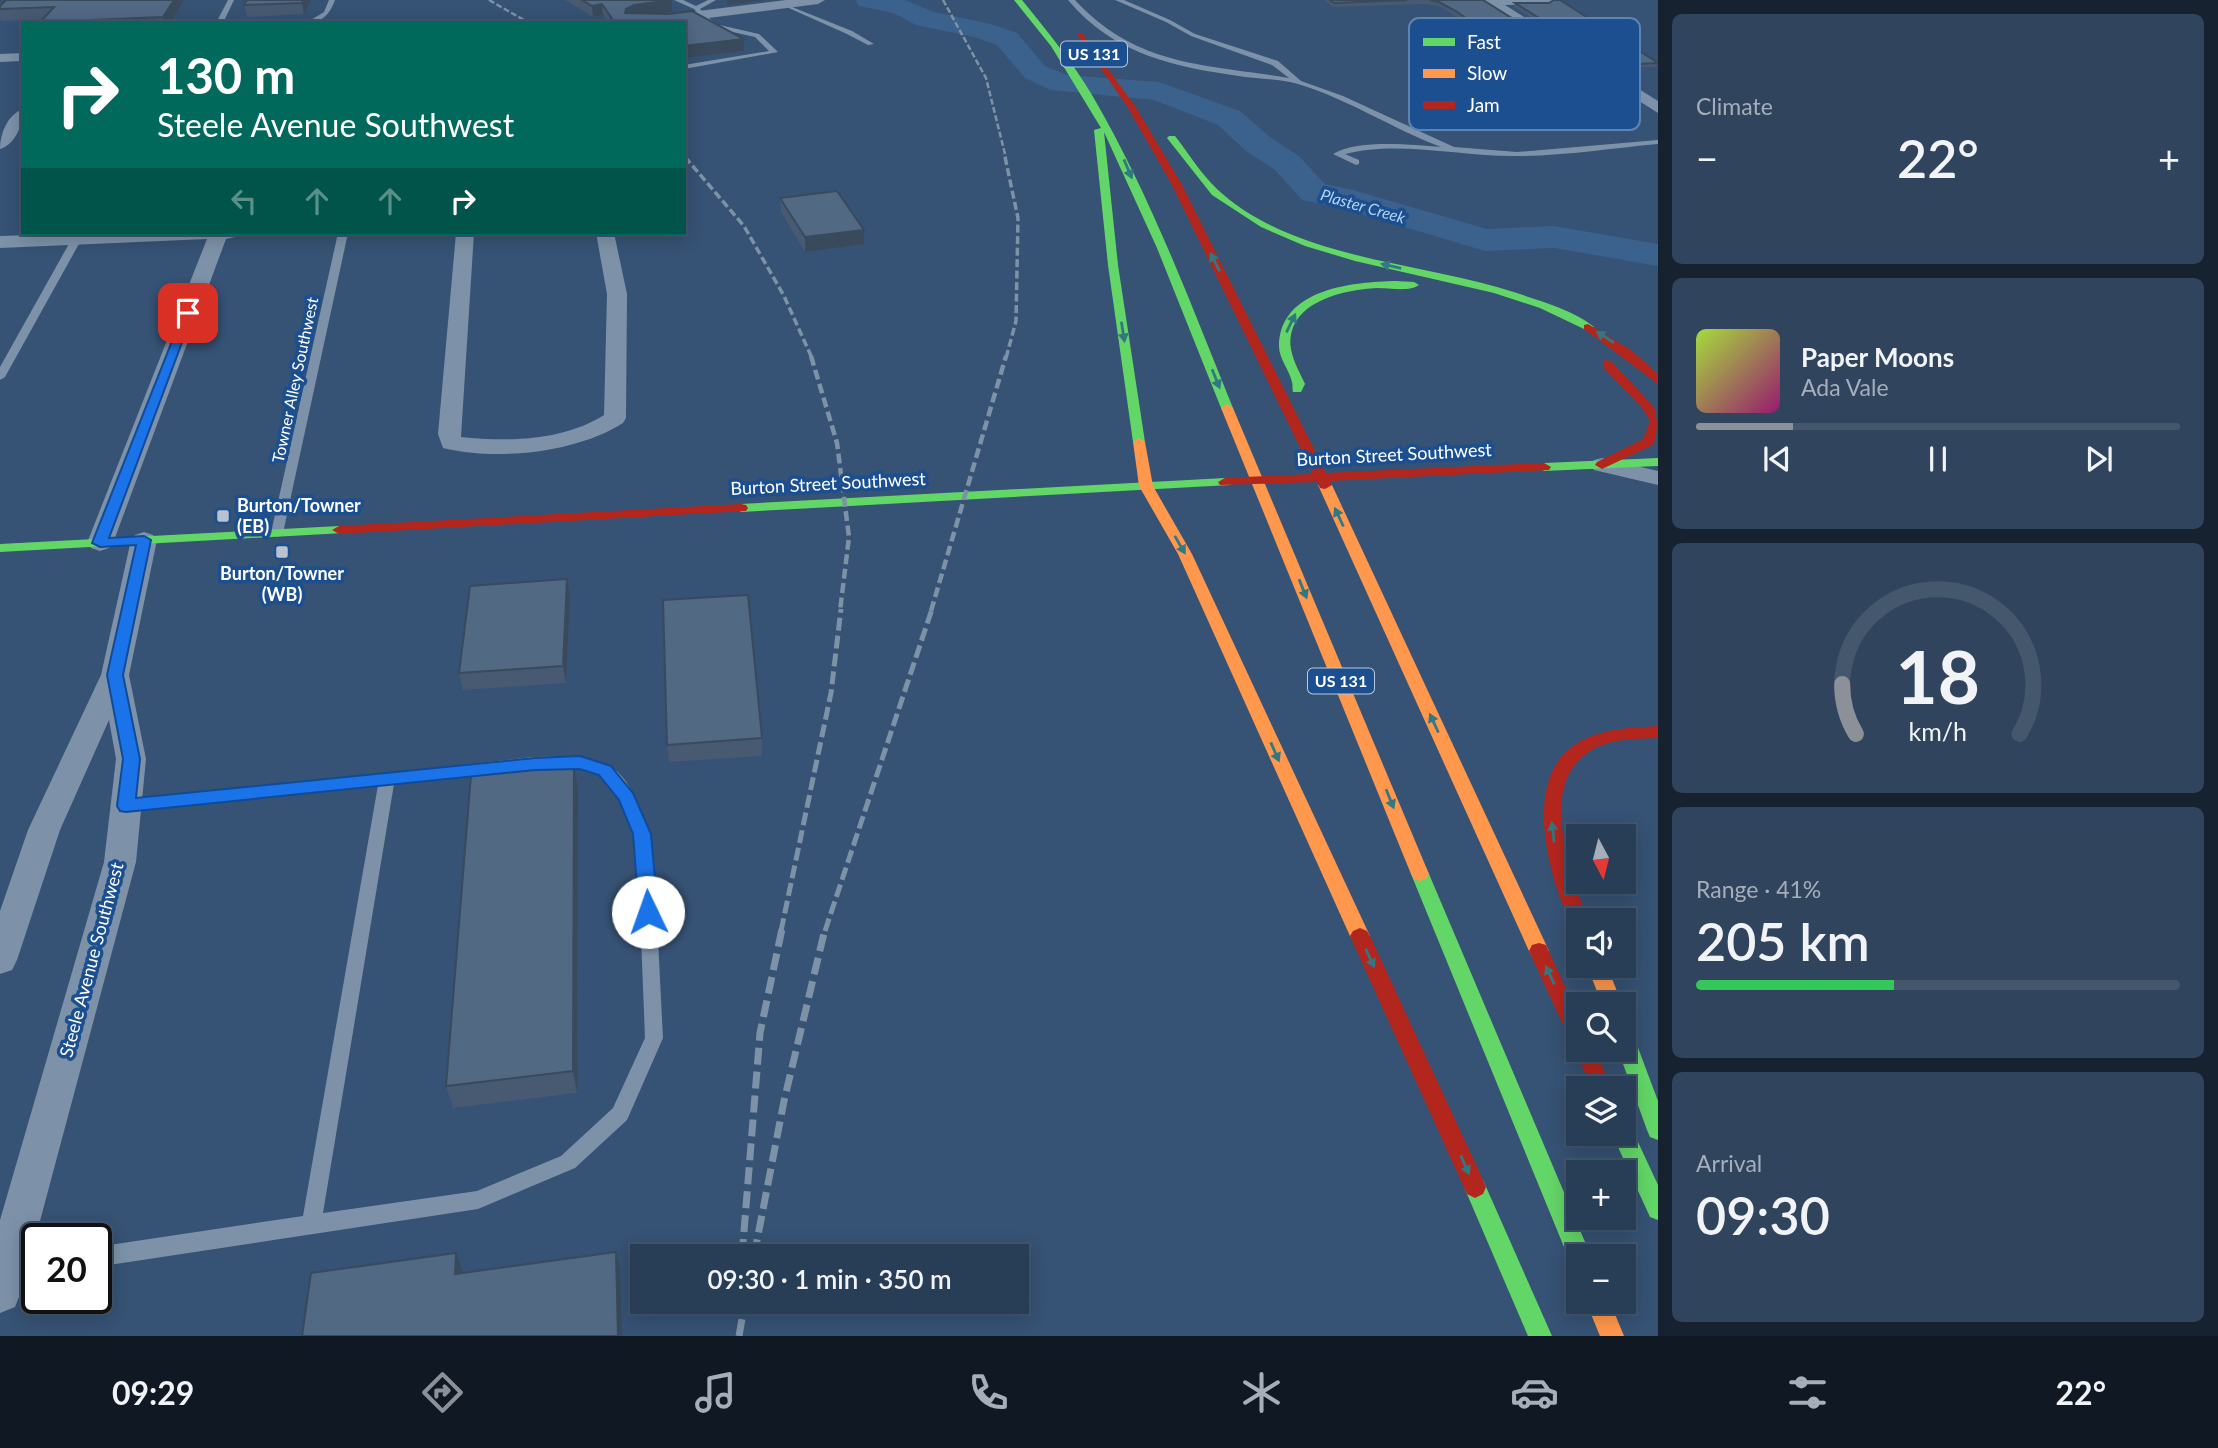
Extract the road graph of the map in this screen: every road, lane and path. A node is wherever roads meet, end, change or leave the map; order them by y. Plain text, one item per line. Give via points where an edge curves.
1 (231, 0) edge
2 (332, 0) edge
3 (677, 0) edge
4 (713, 0) edge
5 (818, 0) edge
6 (1018, 0) edge
7 (1071, 0) edge
8 (1118, 0) edge
9 (1548, 0) edge
10 (1489, 1) edge
11 (784, 4) junction
12 (698, 12) junction
13 (1516, 18) edge
14 (220, 21) edge
15 (313, 21) edge
16 (646, 21) edge
17 (1070, 25) dead end
18 (870, 44) dead end
19 (21, 57) edge
20 (0, 58) edge
21 (686, 67) edge
22 (1299, 82) junction
23 (1640, 97) edge
24 (1097, 106) junction
25 (1658, 108) edge
26 (1135, 114) junction
27 (21, 117) edge
28 (1409, 130) edge
29 (1409, 130) edge
30 (1658, 142) edge
31 (0, 144) edge
32 (1450, 147) junction
33 (1356, 162) dead end
34 (125, 235) edge
35 (217, 235) edge
36 (344, 235) edge
37 (465, 235) edge
38 (605, 235) edge
39 (78, 236) edge
40 (0, 242) edge
41 (0, 377) edge
42 (1658, 380) edge
43 (1290, 410) junction
44 (1658, 462) edge
45 (1602, 465) junction
46 (1658, 478) edge
47 (1146, 486) junction
48 (277, 533) junction
49 (144, 540) junction
50 (100, 543) junction
51 (0, 548) edge
52 (115, 675) junction
53 (1658, 732) edge
54 (387, 779) junction
55 (126, 806) junction
56 (1575, 908) edge
57 (0, 960) edge
58 (1566, 1011) edge
59 (1633, 1062) edge
60 (1658, 1130) edge
61 (1629, 1146) edge
62 (1658, 1209) edge
63 (311, 1226) junction
64 (1574, 1244) edge
65 (112, 1254) edge
66 (14, 1276) edge
67 (1603, 1314) edge
68 (1540, 1336) edge
69 (1612, 1336) edge

1 - 14 lane
2 - 15 lane via 327,13
3 - 12 lane
4 - 12 lane
5 - 11 street
6 - 24 main road, US 131 via 1062,52
7 - 22 lane via 1126,47 1203,68
8 - 22 lane via 1193,35 1275,63
9 - 10 street
10 - 13 street
11 - 12 street
11 - 18 lane via 849,30
12 - 16 street
12 - 21 lane via 713,26 757,34 774,52
17 - 26 main road, US 131
19 - 20 street
22 - 28 lane
23 - 25 street
24 -> 47 main road via 1113,265
24 -> 64 main road, US 131 via 1155,231
42 -> 26 main road via 1601,334 1532,300 1331,252 1273,230 1223,199 1171,136
43 -> 26 main road, US 131 via 1189,209
27 - 31 street
29 - 32 lane
30 - 32 lane via 1517,153
32 - 33 lane via 1355,149 1337,154
34 - 39 street
35 - 50 street
36 - 48 lane, Towner Alley Southwest
37 - 38 street via 449,433 452,443 476,446 574,439 602,429 615,418 617,294
39 - 40 street
39 - 41 lane
43 -> 45 main road via 1299,384 1287,355 1286,331 1303,306 1326,295 1366,286 1466,291 1517,305 1567,329 1648,407 1656,421 1653,436 1638,449
58 -> 43 main road, US 131
44 - 45 main road, Burton Street Southwest
45 - 46 street
45 - 47 main road, Burton Street Southwest
47 - 48 main road, Burton Street Southwest
47 -> 68 main road via 1185,554
48 - 49 main road, Burton Street Southwest
49 - 50 main road, Burton Street Southwest
49 - 52 street, Steele Avenue Southwest
50 - 51 main road, Burton Street Southwest
52 - 55 street, Steele Avenue Southwest via 131,759
52 - 57 street via 44,831
56 -> 53 main road via 1552,833 1551,806 1557,783 1577,752 1591,742 1624,732
54 - 55 lane
54 - 63 lane
54 - 63 lane via 535,764 580,763 605,771 627,798 642,834 654,1038 620,1114 568,1162 478,1200
55 - 66 street, Steele Avenue Southwest via 120,862
59 - 60 main road
61 - 62 main road
63 - 65 lane
67 - 69 main road

